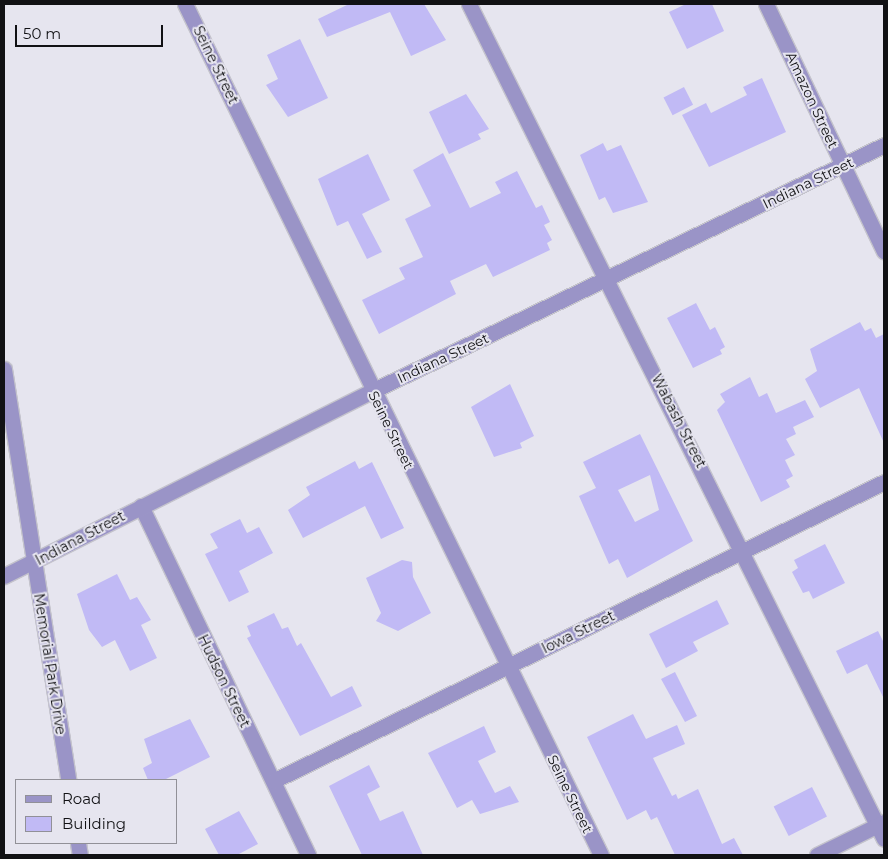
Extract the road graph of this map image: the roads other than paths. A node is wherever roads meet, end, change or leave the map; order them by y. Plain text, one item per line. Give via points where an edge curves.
1 (185, 4) edge
2 (469, 4) edge
3 (766, 4) edge
4 (884, 145) edge
5 (843, 166) junction
6 (884, 251) edge
7 (608, 280) junction
8 (4, 369) edge
9 (372, 391) junction
10 (884, 482) edge
11 (141, 506) junction
12 (744, 550) junction
13 (34, 563) junction
14 (4, 576) edge
15 (508, 666) junction
16 (68, 779) edge
17 (272, 781) junction
18 (882, 829) edge
19 (308, 855) edge
20 (601, 855) edge
21 (817, 855) edge

1 - 9 street, Seine Street
2 - 7 street, Wabash Street
3 - 5 street, Amazon Street
4 - 5 street, Indiana Street
5 - 6 street, Amazon Street
5 - 7 street, Indiana Street
7 - 9 street, Indiana Street
7 - 12 street, Wabash Street
8 - 13 street, Memorial Park Drive
9 - 11 street, Indiana Street
9 - 15 street, Seine Street
10 - 12 street, Iowa Street
11 - 13 street, Indiana Street
11 - 17 street, Hudson Street
12 - 15 street, Iowa Street
12 - 18 street, Wabash Street
13 - 14 street, Indiana Street
13 - 16 street, Memorial Park Drive
15 - 17 street, Iowa Street
15 - 20 street, Seine Street
17 - 19 street, Hudson Street
18 - 21 street

